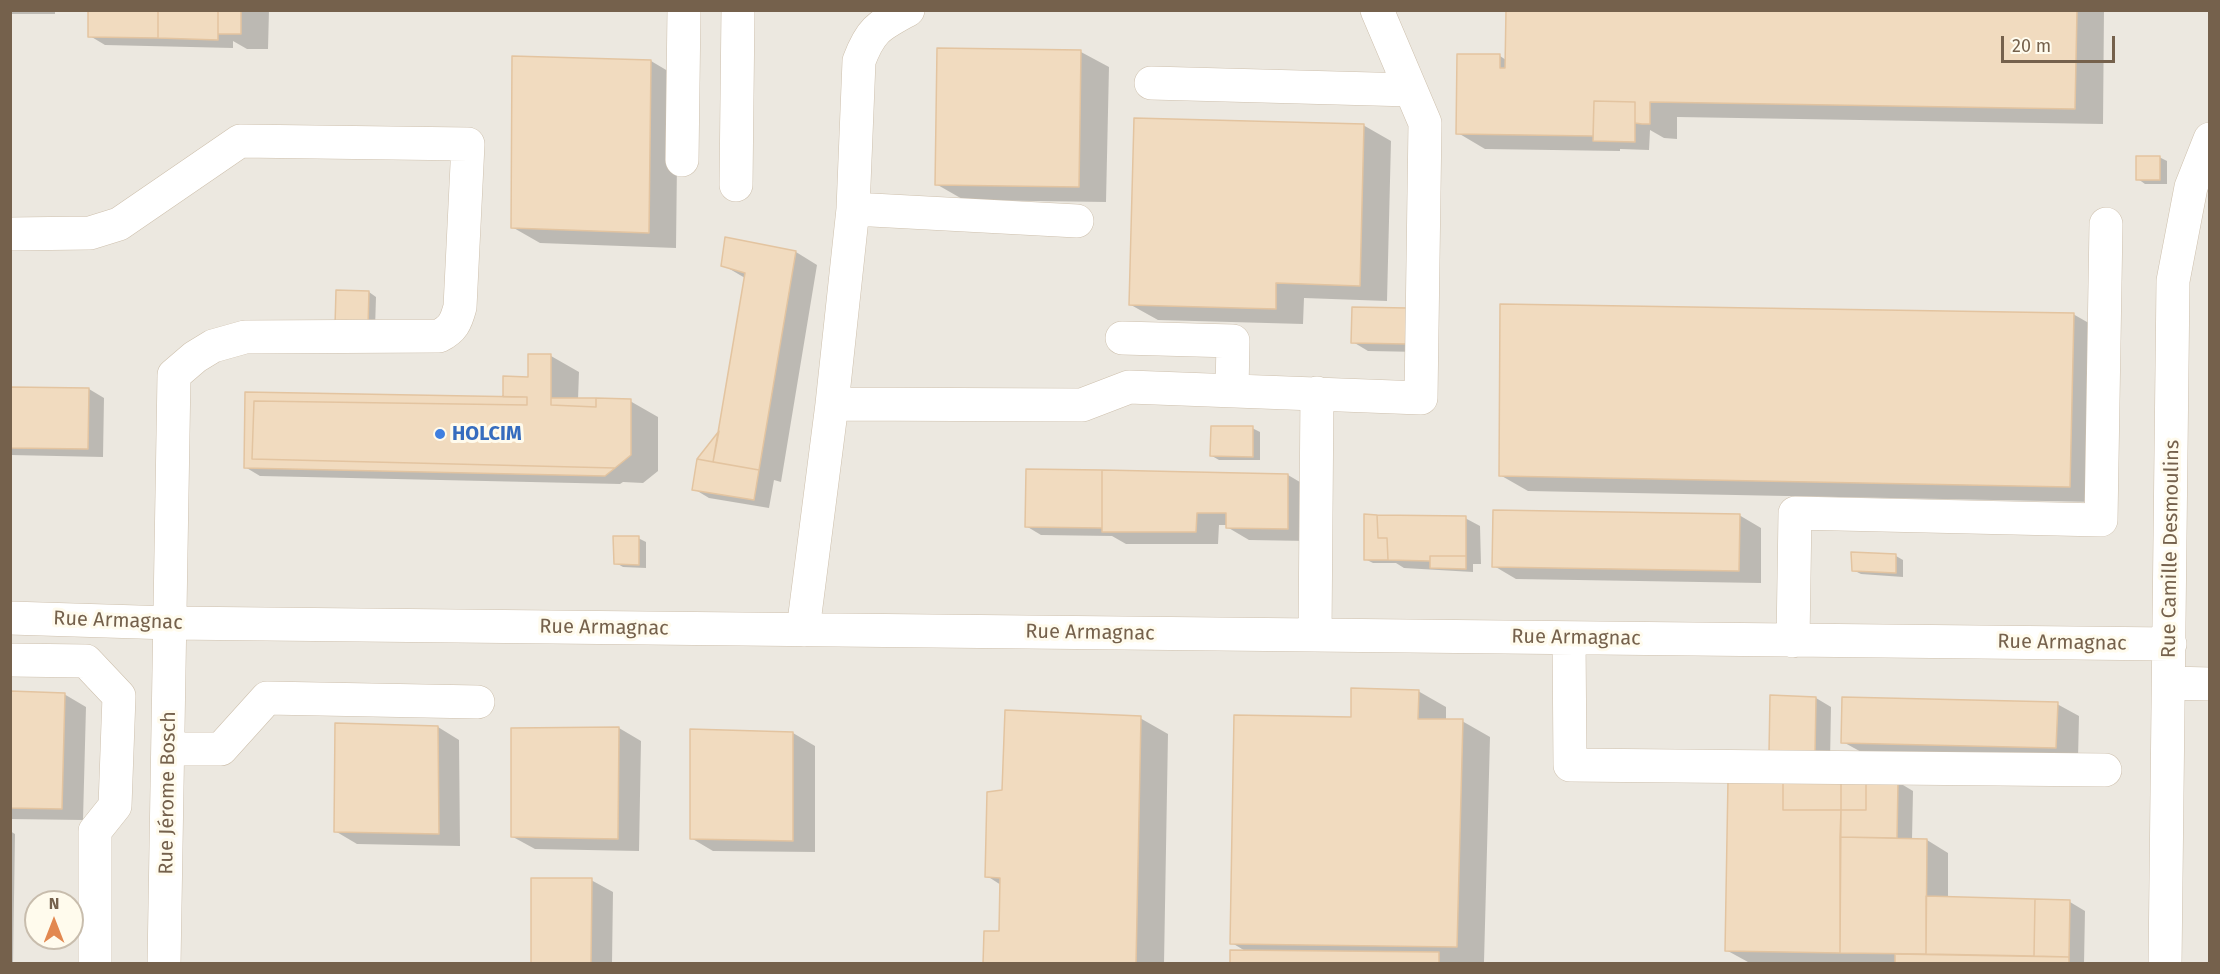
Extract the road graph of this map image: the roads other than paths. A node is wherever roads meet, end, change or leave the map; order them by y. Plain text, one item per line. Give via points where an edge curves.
1 (684, 10) edge
2 (738, 10) edge
3 (908, 10) edge
4 (1377, 10) edge
5 (1151, 83) dead end
6 (1411, 90) junction
7 (2210, 139) edge
8 (682, 159) dead end
9 (736, 185) dead end
10 (853, 209) junction
11 (1077, 221) dead end
12 (2106, 224) dead end
13 (10, 234) edge
14 (1122, 338) dead end
15 (1232, 391) junction
16 (1317, 393) junction
17 (831, 404) junction
18 (10, 618) edge
19 (171, 623) junction
20 (802, 630) junction
21 (1315, 635) junction
22 (1569, 638) junction
23 (1793, 641) junction
24 (2170, 644) junction
25 (10, 660) edge
26 (2169, 683) junction
27 (2210, 684) edge
28 (478, 702) dead end
29 (169, 749) junction
30 (2105, 770) dead end
31 (95, 963) edge
32 (164, 963) edge
33 (2164, 963) edge

1 - 8 street
2 - 9 street
3 - 10 street via 884,23 867,39 859,61
4 - 6 street
5 - 6 street
6 - 16 street via 1425,123 1421,399
7 - 24 street, Rue Camille Desmoulins via 2191,187 2173,281
10 - 11 street
10 - 17 street
12 - 23 street via 2101,520 1795,513
13 - 19 street, Rue Jérome Bosch via 90,233 119,224 240,141 468,144 460,307 450,331 439,336 245,337 213,346 174,375
14 - 15 street via 1233,341
15 - 16 street
15 - 17 street via 1129,387 1082,405
16 - 21 street
17 - 20 street
18 - 19 street, Rue Armagnac
19 - 20 street, Rue Armagnac
19 - 29 street, Rue Jérome Bosch
20 - 21 street, Rue Armagnac
21 - 22 street, Rue Armagnac
22 - 23 street, Rue Armagnac
22 - 30 street via 1570,765
23 - 24 street, Rue Armagnac
24 - 26 street, Rue Camille Desmoulins
25 - 31 street via 86,661 119,696 115,806 95,831
26 - 27 street
26 - 33 street, Rue Camille Desmoulins
28 - 29 street via 267,699 221,749
29 - 32 street, Rue Jérome Bosch

